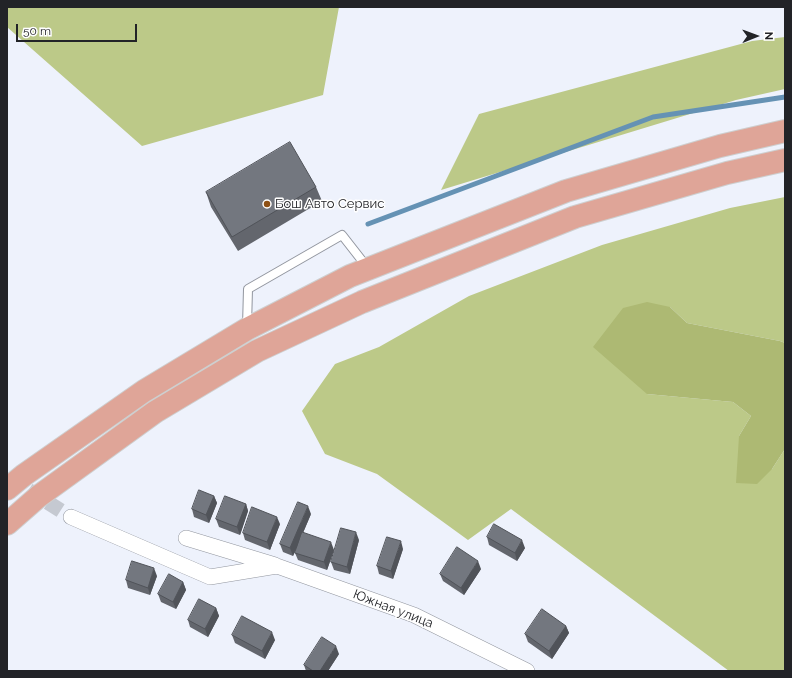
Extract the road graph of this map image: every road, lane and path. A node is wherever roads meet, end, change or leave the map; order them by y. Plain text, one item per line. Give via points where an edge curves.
1 (785, 131) edge
2 (785, 160) edge
3 (369, 269) junction
4 (247, 329) junction
5 (7, 489) edge
6 (71, 517) tunnel mouth
7 (7, 524) edge
8 (186, 538) dead end
9 (277, 566) junction
10 (527, 671) edge

1 - 3 main road via 720,146 566,191
2 - 7 main road via 727,173 575,217 362,302 257,351 155,412 39,496
3 - 4 main road via 350,276
3 - 4 lane via 342,234 248,289
4 - 5 main road via 144,391
6 - 9 street, Южная улица via 210,577
8 - 9 street, Южная улица
9 - 10 street, Южная улица via 414,614

